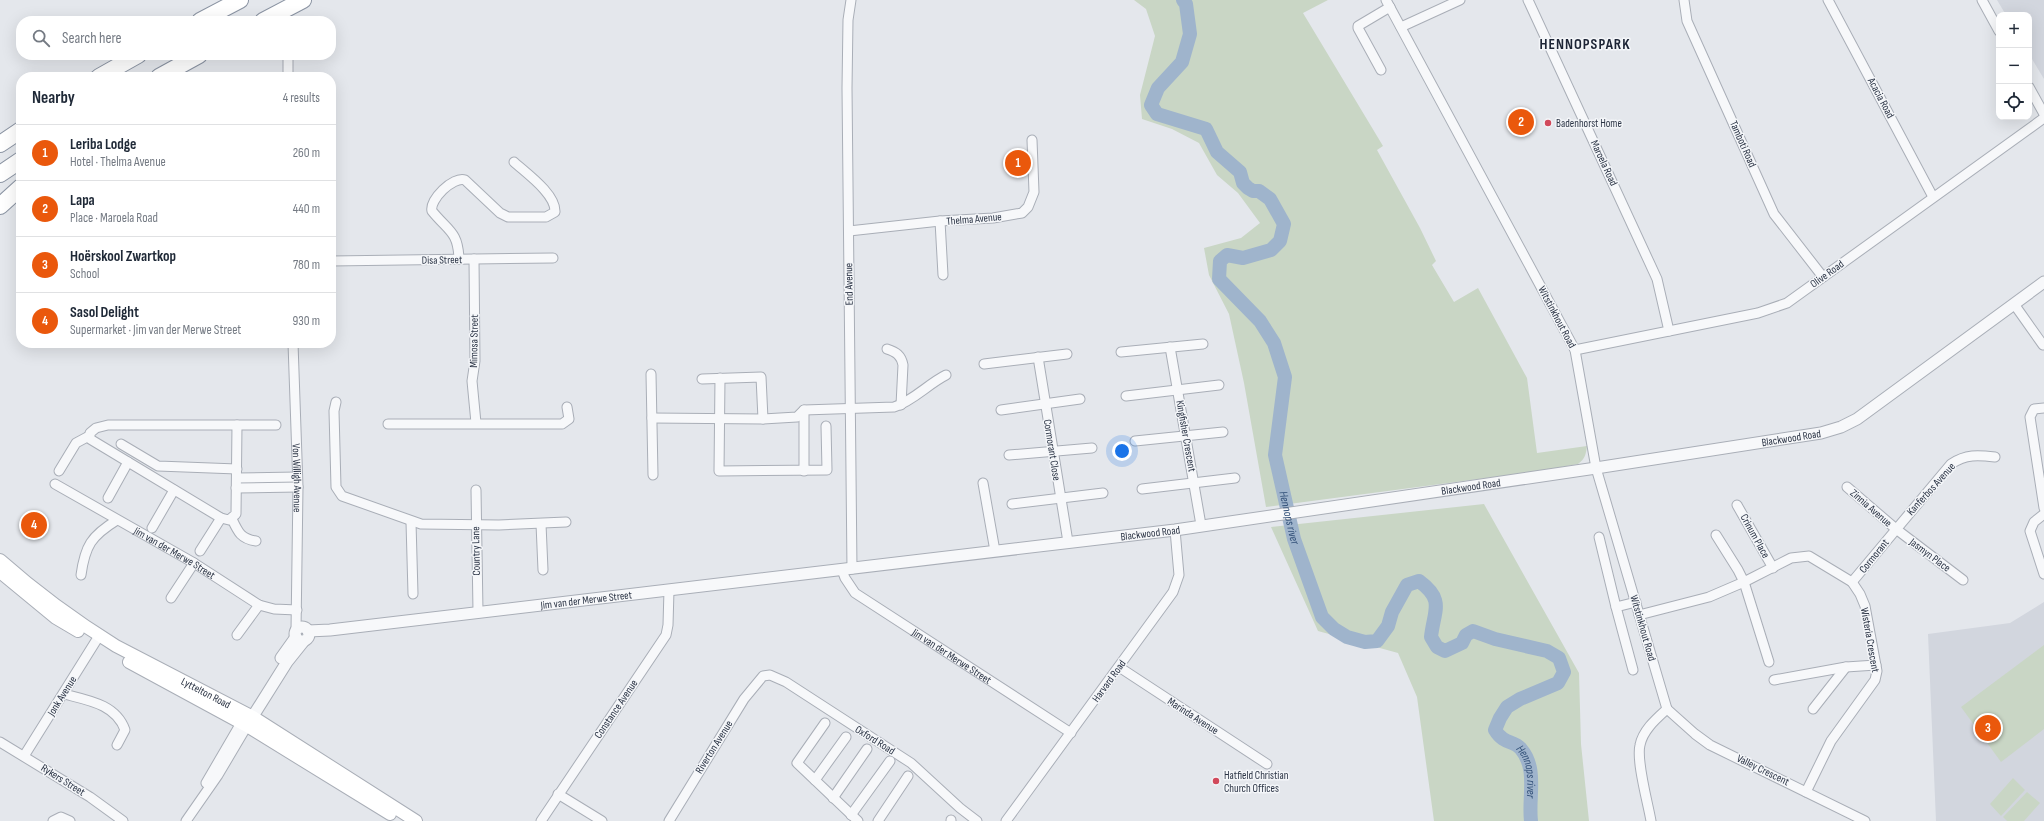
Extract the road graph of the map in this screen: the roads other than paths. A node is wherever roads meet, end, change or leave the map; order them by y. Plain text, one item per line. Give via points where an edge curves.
1 (240, 0) edge
2 (303, 0) edge
3 (851, 0) edge
4 (1460, 0) edge
5 (1528, 0) edge
6 (1684, 0) edge
7 (1828, 0) edge
8 (1982, 0) edge
9 (1388, 3) edge
10 (210, 16) edge
11 (273, 16) edge
12 (1996, 26) edge
13 (1401, 27) junction
14 (129, 60) edge
15 (134, 60) edge
16 (189, 60) edge
17 (190, 60) edge
18 (288, 60) edge
19 (1381, 70) dead end
20 (108, 72) edge
21 (114, 72) edge
22 (168, 72) edge
23 (172, 72) edge
24 (288, 72) edge
25 (2032, 92) edge
26 (2044, 114) edge
27 (2044, 118) edge
28 (16, 126) edge
29 (16, 133) edge
30 (0, 134) edge
31 (1032, 140) dead end
32 (0, 144) edge
33 (514, 162) dead end
34 (16, 163) edge
35 (0, 174) edge
36 (16, 192) edge
37 (1933, 197) junction
38 (0, 206) edge
39 (940, 221) junction
40 (849, 231) junction
41 (553, 258) dead end
42 (459, 259) junction
43 (474, 259) junction
44 (336, 261) edge
45 (943, 275) dead end
46 (1823, 277) junction
47 (2044, 282) edge
48 (2014, 304) junction
49 (1669, 331) junction
50 (1203, 344) dead end
51 (2044, 346) edge
52 (1170, 347) junction
53 (294, 348) edge
54 (887, 349) dead end
55 (1575, 350) junction
56 (1122, 352) dead end
57 (1067, 354) dead end
58 (1038, 357) junction
59 (984, 364) dead end
60 (651, 374) dead end
61 (946, 375) dead end
62 (702, 378) dead end
63 (720, 378) junction
64 (1219, 385) dead end
65 (1178, 391) junction
66 (1126, 396) dead end
67 (1080, 400) dead end
68 (336, 402) dead end
69 (901, 405) junction
70 (1045, 405) junction
71 (567, 406) dead end
72 (2044, 408) edge
73 (851, 409) junction
74 (804, 410) junction
75 (1001, 410) dead end
76 (652, 418) junction
77 (720, 418) junction
78 (763, 419) junction
79 (476, 423) junction
80 (388, 424) dead end
81 (237, 425) junction
82 (276, 425) dead end
83 (826, 426) dead end
84 (1223, 432) dead end
85 (90, 436) junction
86 (1187, 436) junction
87 (1135, 441) dead end
88 (121, 444) dead end
89 (1092, 448) dead end
90 (1053, 451) junction
91 (1009, 455) dead end
92 (1996, 457) dead end
93 (128, 462) junction
94 (1596, 468) junction
95 (237, 469) junction
96 (59, 471) dead end
97 (804, 471) junction
98 (653, 475) dead end
99 (297, 477) junction
100 (237, 478) junction
101 (1236, 478) dead end
102 (1194, 482) junction
103 (983, 483) dead end
104 (55, 484) dead end
105 (298, 487) junction
106 (236, 488) junction
107 (1847, 488) dead end
108 (1142, 489) dead end
109 (174, 490) junction
110 (476, 490) dead end
111 (2043, 492) edge
112 (1103, 493) dead end
113 (108, 498) dead end
114 (1060, 498) junction
115 (1012, 504) dead end
116 (1738, 504) dead end
117 (2044, 508) edge
118 (2044, 514) edge
119 (221, 518) junction
120 (232, 519) junction
121 (117, 520) junction
122 (411, 522) junction
123 (566, 522) dead end
124 (541, 524) junction
125 (476, 525) junction
126 (1201, 525) junction
127 (152, 528) dead end
128 (1896, 529) junction
129 (1175, 530) junction
130 (1716, 535) dead end
131 (1599, 537) dead end
132 (256, 541) dead end
133 (1068, 542) junction
134 (200, 551) dead end
135 (995, 551) junction
136 (0, 560) edge
137 (194, 563) junction
138 (1773, 568) junction
139 (847, 569) junction
140 (543, 570) dead end
141 (0, 572) edge
142 (2044, 574) edge
143 (81, 575) dead end
144 (1963, 580) dead end
145 (1744, 582) junction
146 (1852, 582) junction
147 (669, 590) junction
148 (413, 594) dead end
149 (171, 598) dead end
150 (1636, 602) junction
151 (259, 605) junction
152 (1616, 607) junction
153 (478, 611) junction
154 (297, 612) junction
155 (1639, 615) junction
156 (303, 634) junction
157 (237, 635) dead end
158 (97, 640) junction
159 (1769, 662) dead end
160 (1876, 665) junction
161 (1119, 667) junction
162 (1846, 667) junction
163 (1633, 670) dead end
164 (763, 676) joint
165 (1774, 680) dead end
166 (64, 694) junction
167 (1667, 709) junction
168 (1813, 709) dead end
169 (247, 720) junction
170 (825, 723) dead end
171 (1071, 733) junction
172 (846, 737) dead end
173 (0, 742) edge
174 (117, 745) dead end
175 (868, 750) dead end
176 (24, 756) junction
177 (890, 761) dead end
178 (1267, 764) dead end
179 (908, 776) dead end
180 (815, 780) junction
181 (1806, 792) junction
182 (558, 794) junction
183 (833, 798) junction
184 (188, 818) edge
185 (855, 818) edge
186 (53, 821) edge
187 (70, 821) edge
188 (123, 821) edge
189 (401, 821) edge
190 (416, 821) edge
191 (541, 821) edge
192 (602, 821) edge
193 (669, 821) edge
194 (878, 821) edge
195 (977, 821) edge
196 (1006, 821) edge
197 (1651, 821) edge
198 (1866, 821) edge

1 - 10 highway
2 - 11 highway
3 - 40 street, End Avenue via 848,20 847,88
4 - 13 street
5 - 49 street, Maroela Road via 1654,272
6 - 46 street, Tamboti Road via 1687,21 1774,214
7 - 37 street, Acacia Road
8 - 12 street
9 - 13 street, Witstinkhout Road
9 - 19 street via 1358,26
13 - 55 street, Witstinkhout Road
14 - 20 highway
15 - 21 highway
16 - 22 highway
17 - 23 highway
18 - 24 street
25 - 26 street
27 - 37 street, Olive Road
28 - 30 highway
29 - 32 highway
31 - 39 street, Thelma Avenue via 1034,192 1032,200 1022,213 993,218
33 - 42 street via 546,192 553,202 555,212 546,217 508,217 500,213 465,180 453,181 435,199 431,207 455,237
34 - 35 highway
36 - 38 highway
37 - 46 street, Olive Road
39 - 40 street, Thelma Avenue
39 - 45 street
40 - 73 street, End Avenue
41 - 43 street, Disa Street
42 - 43 street, Disa Street
42 - 44 street, Disa Street
43 - 79 street, Mimosa Street via 475,361 472,381
46 - 49 street, Olive Road via 1776,308
47 - 48 street, Blackwood Road
48 - 51 street
48 - 94 street, Blackwood Road via 1857,419 1841,427 1800,437
49 - 55 street, Olive Road
50 - 52 street
52 - 56 street
52 - 65 street, Kingfisher Crescent
53 - 99 street, Von Willigh Avenue
54 - 69 street via 895,351 902,358
55 - 94 street, Witstinkhout Road
57 - 58 street
58 - 59 street
58 - 70 street, Cormorant Close
60 - 76 street
61 - 69 street
62 - 63 street
63 - 77 street
63 - 78 street via 761,377
64 - 65 street
65 - 66 street
65 - 86 street, Kingfisher Crescent
67 - 70 street
68 - 122 street via 335,480 338,492 349,499
69 - 73 street
70 - 75 street
70 - 90 street, Cormorant Close
71 - 79 street via 569,419 562,424
72 - 111 street via 2034,409 2030,417
73 - 74 street
73 - 139 street, End Avenue
74 - 78 street via 797,417
74 - 97 street
76 - 77 street
76 - 98 street
77 - 78 street
77 - 97 street via 719,471
79 - 80 street
81 - 82 street
81 - 85 street via 108,425 96,428
81 - 95 street
83 - 97 street via 827,470
84 - 86 street
85 - 93 street via 93,442
85 - 96 street via 76,443
86 - 87 street
86 - 102 street, Kingfisher Crescent
88 - 95 street via 158,466
89 - 90 street
90 - 91 street
90 - 114 street, Cormorant Close
92 - 128 street, Kanferbos Avenue via 1972,455 1962,457 1951,464
93 - 109 street
93 - 113 street
94 - 126 street, Blackwood Road
94 - 150 street, Witstinkhout Road
95 - 100 street
99 - 100 street
99 - 105 street, Von Willigh Avenue
100 - 106 street
101 - 102 street
102 - 108 street
102 - 126 street, Kingfisher Crescent
103 - 135 street
104 - 121 street, Jim van der Merwe Street
105 - 106 street
105 - 154 street, Von Willigh Avenue
106 - 120 street via 236,514
107 - 128 street, Zinnia Avenue
109 - 119 street
109 - 127 street
110 - 125 street, Country Lane
111 - 117 street
112 - 114 street
114 - 115 street
114 - 133 street, Cormorant Close
116 - 138 street, Crinum Place
118 - 142 street via 2034,522 2030,531
119 - 120 street
119 - 134 street
120 - 132 street via 239,534 247,540
121 - 137 street, Jim van der Merwe Street
121 - 143 street via 100,531 88,545
122 - 125 street via 429,525
122 - 148 street
123 - 124 street
124 - 125 street
124 - 140 street
125 - 153 street, Country Lane
126 - 129 street, Blackwood Road
128 - 144 street, Jasmyn Place
128 - 146 street, Cormorant
129 - 133 street, Blackwood Road
129 - 161 street, Harvard Road via 1179,568 1177,583
130 - 145 street
131 - 152 street
133 - 135 street, Blackwood Road
135 - 139 street, Blackwood Road
136 - 158 main road, Lyttelton Road
137 - 149 street
137 - 151 street, Jim van der Merwe Street
138 - 145 street
138 - 146 street via 1794,556 1809,556
139 - 147 street, Jim van der Merwe Street
139 - 171 street, Jim van der Merwe Street via 845,578 855,593
141 - 158 main road, Lyttelton Road via 56,618
145 - 155 street via 1709,597
145 - 159 street
146 - 160 street, Wisteria Crescent via 1865,606
147 - 153 street, Jim van der Merwe Street
147 - 182 street, Constance Avenue via 666,635
150 - 152 street
150 - 155 street, Witstinkhout Road
151 - 154 street, Jim van der Merwe Street
151 - 157 street
152 - 163 street
153 - 156 street, Jim van der Merwe Street
154 - 156 street, Von Willigh Avenue
155 - 167 street, Witstinkhout Road
156 - 169 street
158 - 166 street, Jonk Avenue
158 - 169 main road, Lyttelton Road
160 - 162 street
160 - 181 street, Wisteria Crescent via 1875,680 1831,741
161 - 171 street, Harvard Road
161 - 178 street, Marinda Avenue
162 - 165 street
162 - 168 street
164 - 193 street, Riverton Avenue via 744,699
164 - 195 street, Oxford Road via 770,675 786,682 899,754
166 - 174 street via 95,702 121,719 125,730
166 - 176 street, Jonk Avenue
167 - 181 street, Valley Crescent via 1710,744
167 - 197 street via 1649,728 1640,746 1639,758
169 - 184 street via 218,775
169 - 189 main road, Lyttelton Road
169 - 190 main road, Lyttelton Road
170 - 180 street via 798,760 798,764
171 - 196 street, Harvard Road
172 - 180 street
173 - 176 street, Rykers Street
175 - 183 street
176 - 188 street, Rykers Street
177 - 185 street
179 - 194 street
180 - 183 street
181 - 198 street, Valley Crescent
182 - 191 street, Constance Avenue
182 - 192 street
183 - 185 street
186 - 187 street via 61,817

